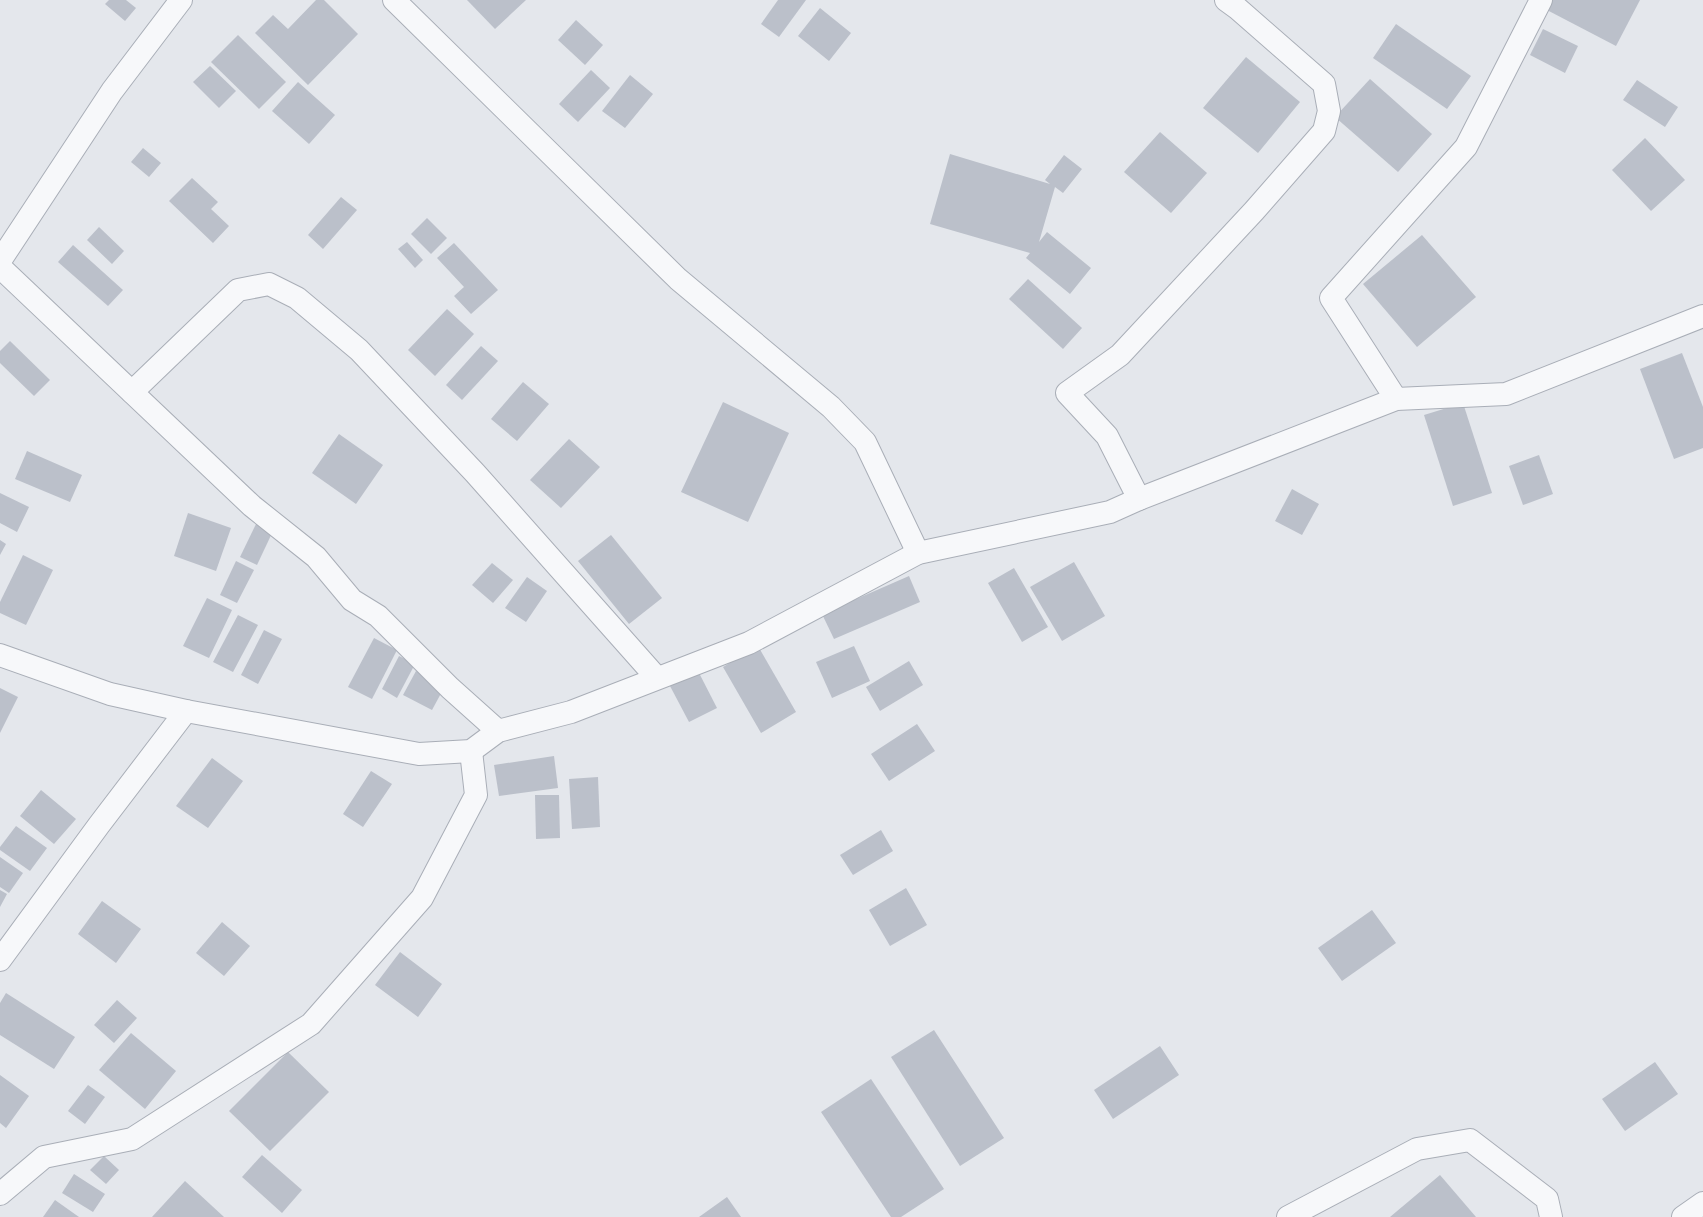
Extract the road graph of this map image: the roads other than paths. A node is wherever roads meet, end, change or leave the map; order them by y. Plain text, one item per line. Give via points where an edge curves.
1 (181, 0) edge
2 (394, 0) edge
3 (1226, 0) edge
4 (1541, 0) edge
5 (0, 261) edge
6 (0, 267) edge
7 (1703, 316) edge
8 (132, 392) junction
9 (1396, 399) junction
10 (1138, 499) junction
11 (918, 553) junction
12 (0, 655) edge
13 (657, 678) junction
14 (186, 711) junction
15 (498, 731) junction
16 (471, 752) junction
17 (0, 960) edge
18 (0, 1194) edge
19 (1703, 1203) edge
20 (1288, 1217) edge
21 (1551, 1217) edge
22 (1683, 1217) edge

1 - 5 street via 112,91
2 - 11 street via 678,279 831,407 865,442
3 - 10 street via 1324,84 1329,110 1324,131 1248,217 1120,355 1067,393 1107,436
4 - 9 street via 1466,147 1331,298
6 - 8 street
7 - 9 street via 1506,394
8 - 13 street via 238,290 269,284 297,298 359,350 475,473
8 - 15 street via 252,506 316,557 352,600 378,616 450,688
9 - 10 street
10 - 11 street via 1110,512
11 - 13 street via 749,643
12 - 14 street via 110,694
13 - 15 street via 571,712
14 - 16 street via 418,754
14 - 17 street
15 - 16 street
16 - 18 street via 476,795 422,898 311,1024 132,1139 44,1157
19 - 22 street
20 - 21 street via 1417,1149 1470,1140 1547,1199

